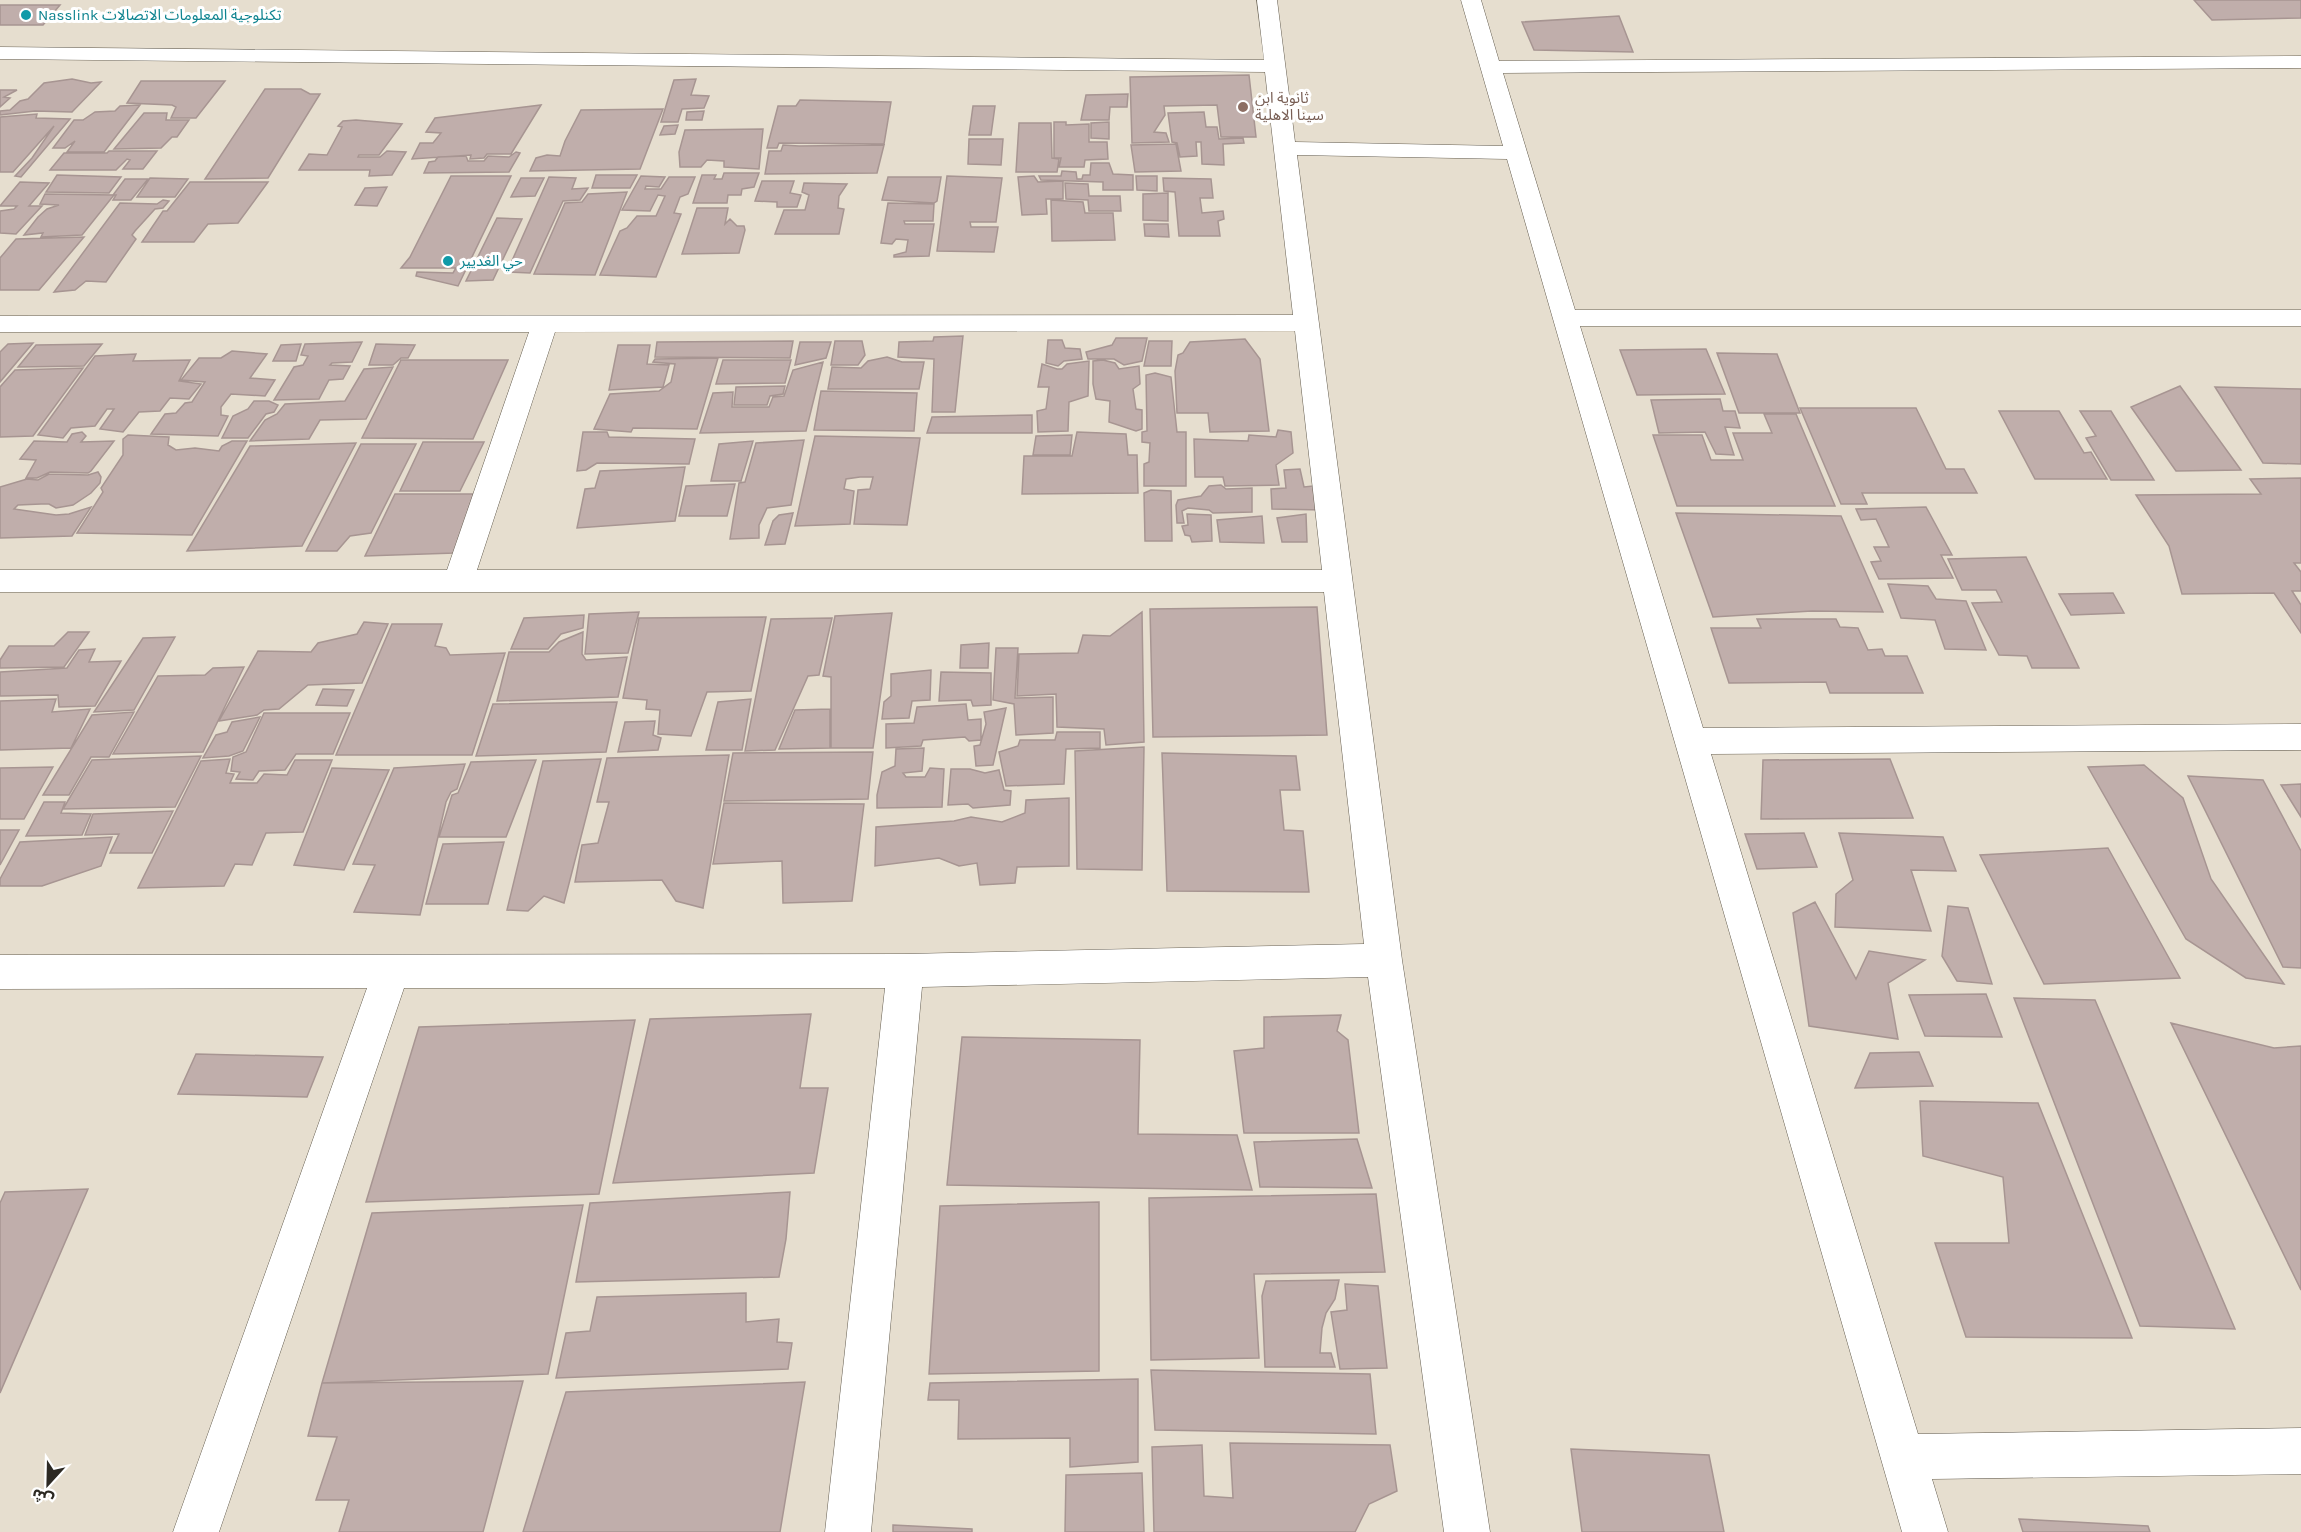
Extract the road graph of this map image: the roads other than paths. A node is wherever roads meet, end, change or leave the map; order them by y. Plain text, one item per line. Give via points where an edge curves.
1 (1268, 0) edge
2 (1471, 0) edge
3 (0, 53) edge
4 (2301, 62) edge
5 (1275, 66) junction
6 (1490, 67) junction
7 (1285, 148) junction
8 (1516, 153) junction
9 (1565, 318) junction
10 (2301, 318) edge
11 (545, 323) junction
12 (1307, 323) junction
13 (0, 324) edge
14 (0, 581) edge
15 (458, 581) junction
16 (1339, 581) junction
17 (2301, 736) edge
18 (1690, 741) junction
19 (1384, 960) junction
20 (392, 970) junction
21 (904, 971) junction
22 (0, 972) edge
23 (2301, 1451) edge
24 (1902, 1457) junction
25 (196, 1532) edge
26 (848, 1532) edge
27 (1467, 1532) edge
28 (1924, 1532) edge

1 - 5 street
2 - 6 street
3 - 5 street
4 - 6 street
5 - 7 street
6 - 8 street
7 - 8 street
7 - 12 street
8 - 9 street
9 - 10 street
9 - 18 street
11 - 12 street
11 - 13 street
11 - 15 street
12 - 16 street
14 - 15 street
15 - 16 street
16 - 19 street
17 - 18 street
18 - 24 street
19 - 21 street
19 - 27 street
20 - 21 street
20 - 22 street
20 - 25 street
21 - 26 street
23 - 24 street
24 - 28 street

